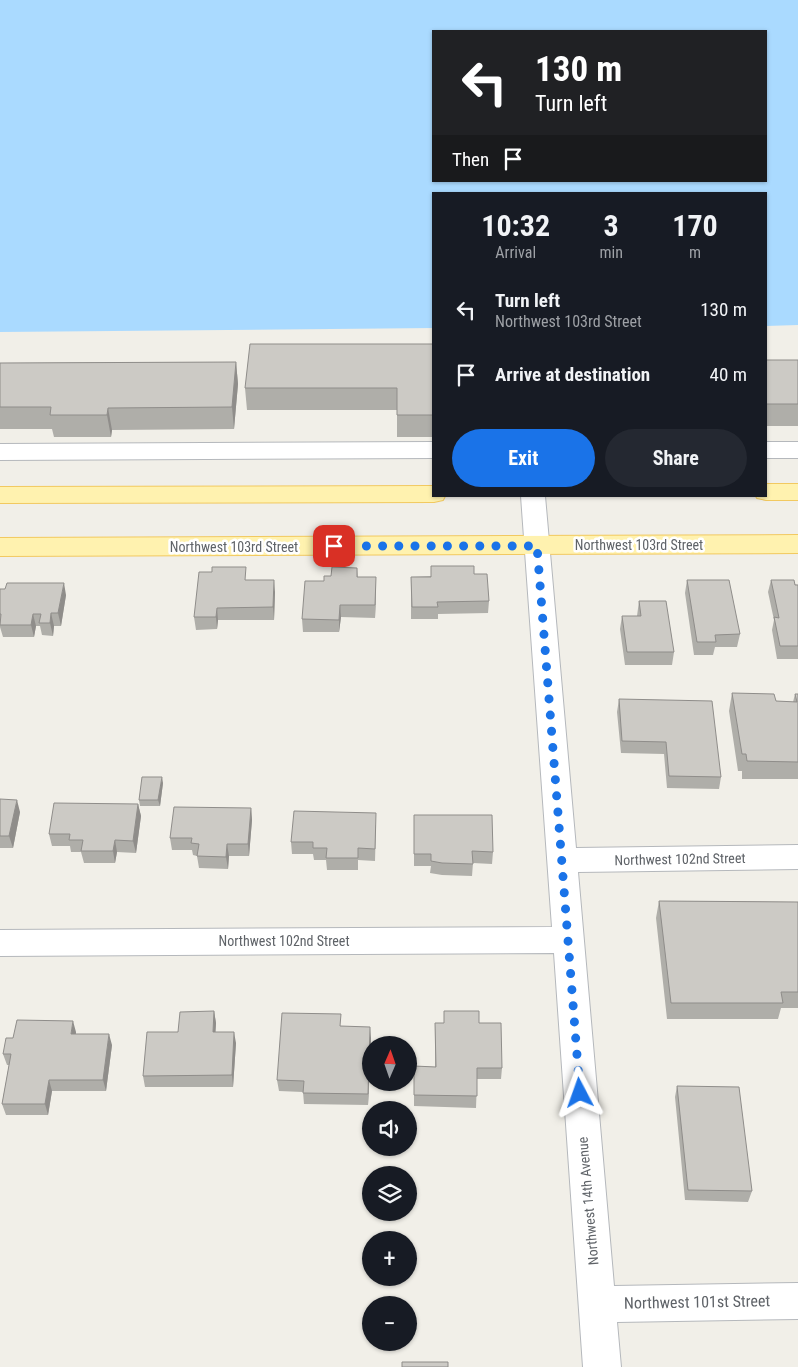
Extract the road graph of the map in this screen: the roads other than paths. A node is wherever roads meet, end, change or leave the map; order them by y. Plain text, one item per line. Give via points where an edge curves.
1 (432, 450) edge
2 (767, 450) edge
3 (798, 450) edge
4 (0, 452) edge
5 (767, 492) edge
6 (798, 492) edge
7 (432, 494) edge
8 (0, 495) edge
9 (533, 497) edge
10 (798, 544) edge
11 (537, 546) junction
12 (0, 547) edge
13 (798, 857) edge
14 (562, 860) junction
15 (568, 940) junction
16 (0, 943) edge
17 (798, 1301) edge
18 (597, 1304) junction
19 (602, 1367) edge

1 - 4 street
2 - 3 street
5 - 6 main road
7 - 8 main road
9 - 11 street, Northwest 14th Avenue
10 - 11 main road, Northwest 103rd Street
11 - 12 main road, Northwest 103rd Street
11 - 14 street, Northwest 14th Avenue
13 - 14 street, Northwest 102nd Street
14 - 15 street, Northwest 14th Avenue
15 - 16 street, Northwest 102nd Street
15 - 18 street, Northwest 14th Avenue
17 - 18 street, Northwest 101st Street
18 - 19 street, Northwest 14th Avenue

